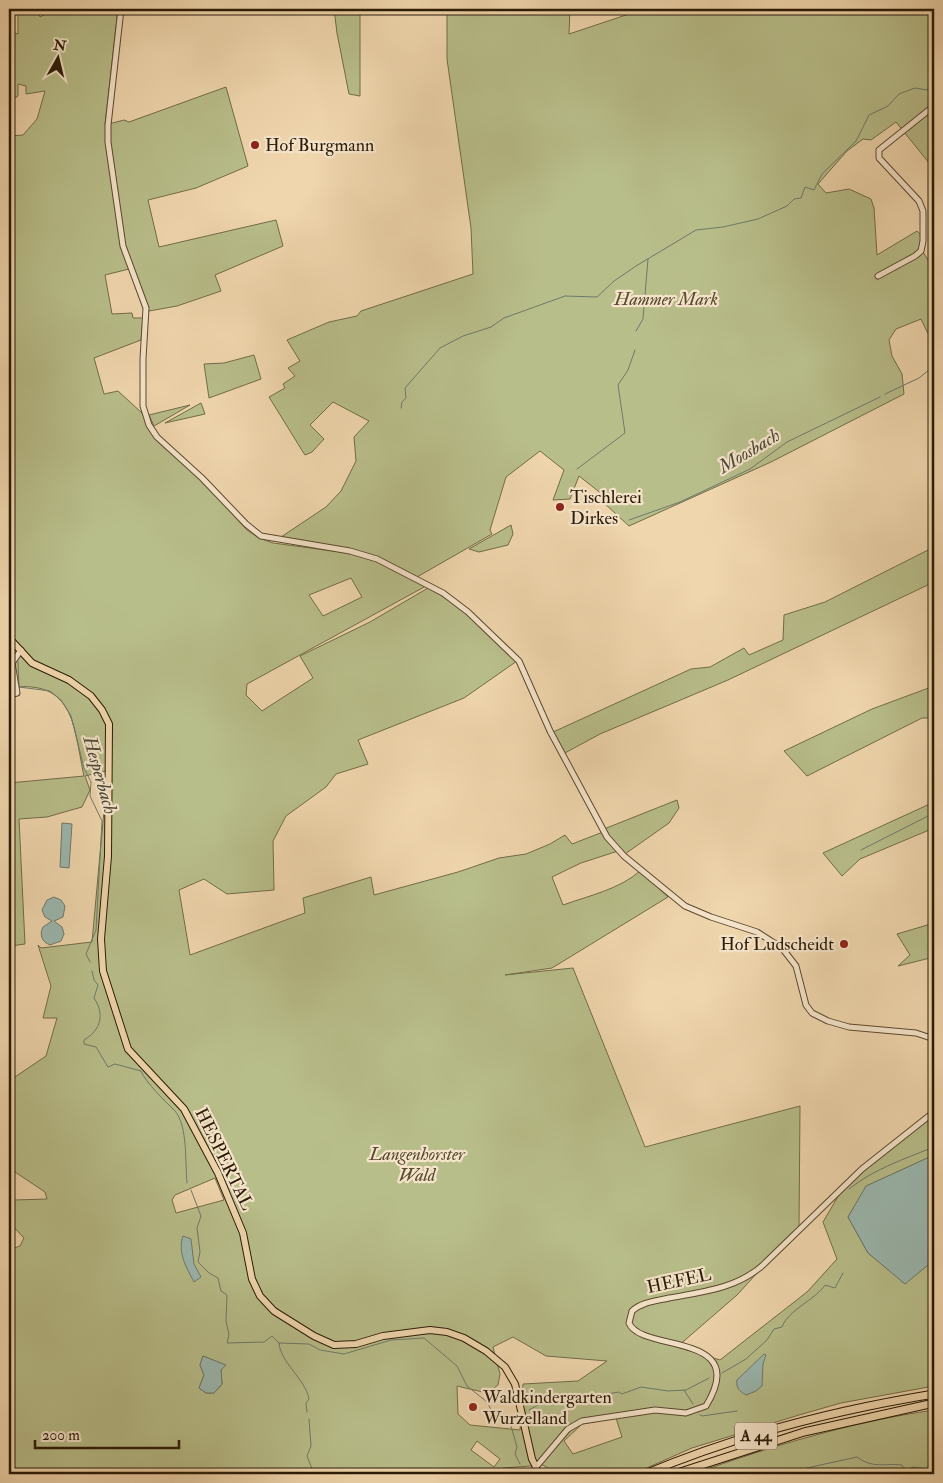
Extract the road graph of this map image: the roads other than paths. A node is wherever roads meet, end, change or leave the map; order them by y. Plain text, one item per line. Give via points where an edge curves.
1 (121, 9) edge
2 (934, 106) edge
3 (878, 276) dead end
4 (9, 638) edge
5 (20, 650) junction
6 (9, 695) edge
7 (934, 1039) edge
8 (934, 1112) edge
9 (934, 1394) edge
10 (934, 1403) edge
11 (536, 1471) edge
12 (645, 1474) edge
13 (674, 1474) edge

1 - 7 street via 108,142 123,246 146,308 143,406 157,437 262,536 350,551 377,559 443,593 468,612 518,661 550,731 607,837 624,856 685,906 757,932 782,948 796,966 806,1005 812,1013 849,1027 911,1032
2 - 3 street via 879,150 879,158 922,205 923,241 921,251 915,256
4 - 5 main road, HESPERTAL
5 - 6 street via 12,663 17,693
5 - 11 main road, HESPERTAL via 32,663 80,686 102,710 109,724 108,856 101,939 103,971 128,1049 184,1109 218,1173 243,1233 252,1279 260,1296 274,1311 334,1346 430,1330 464,1338 486,1351 506,1367 515,1384
8 - 11 street, HEFEL via 862,1169 750,1275 728,1286 646,1303 632,1310 629,1323 637,1334 688,1346 712,1362 716,1386 706,1406 686,1413 655,1410 582,1421 568,1429
9 - 12 highway, A 44 via 802,1423 698,1454
10 - 13 highway, A 44 via 804,1432

